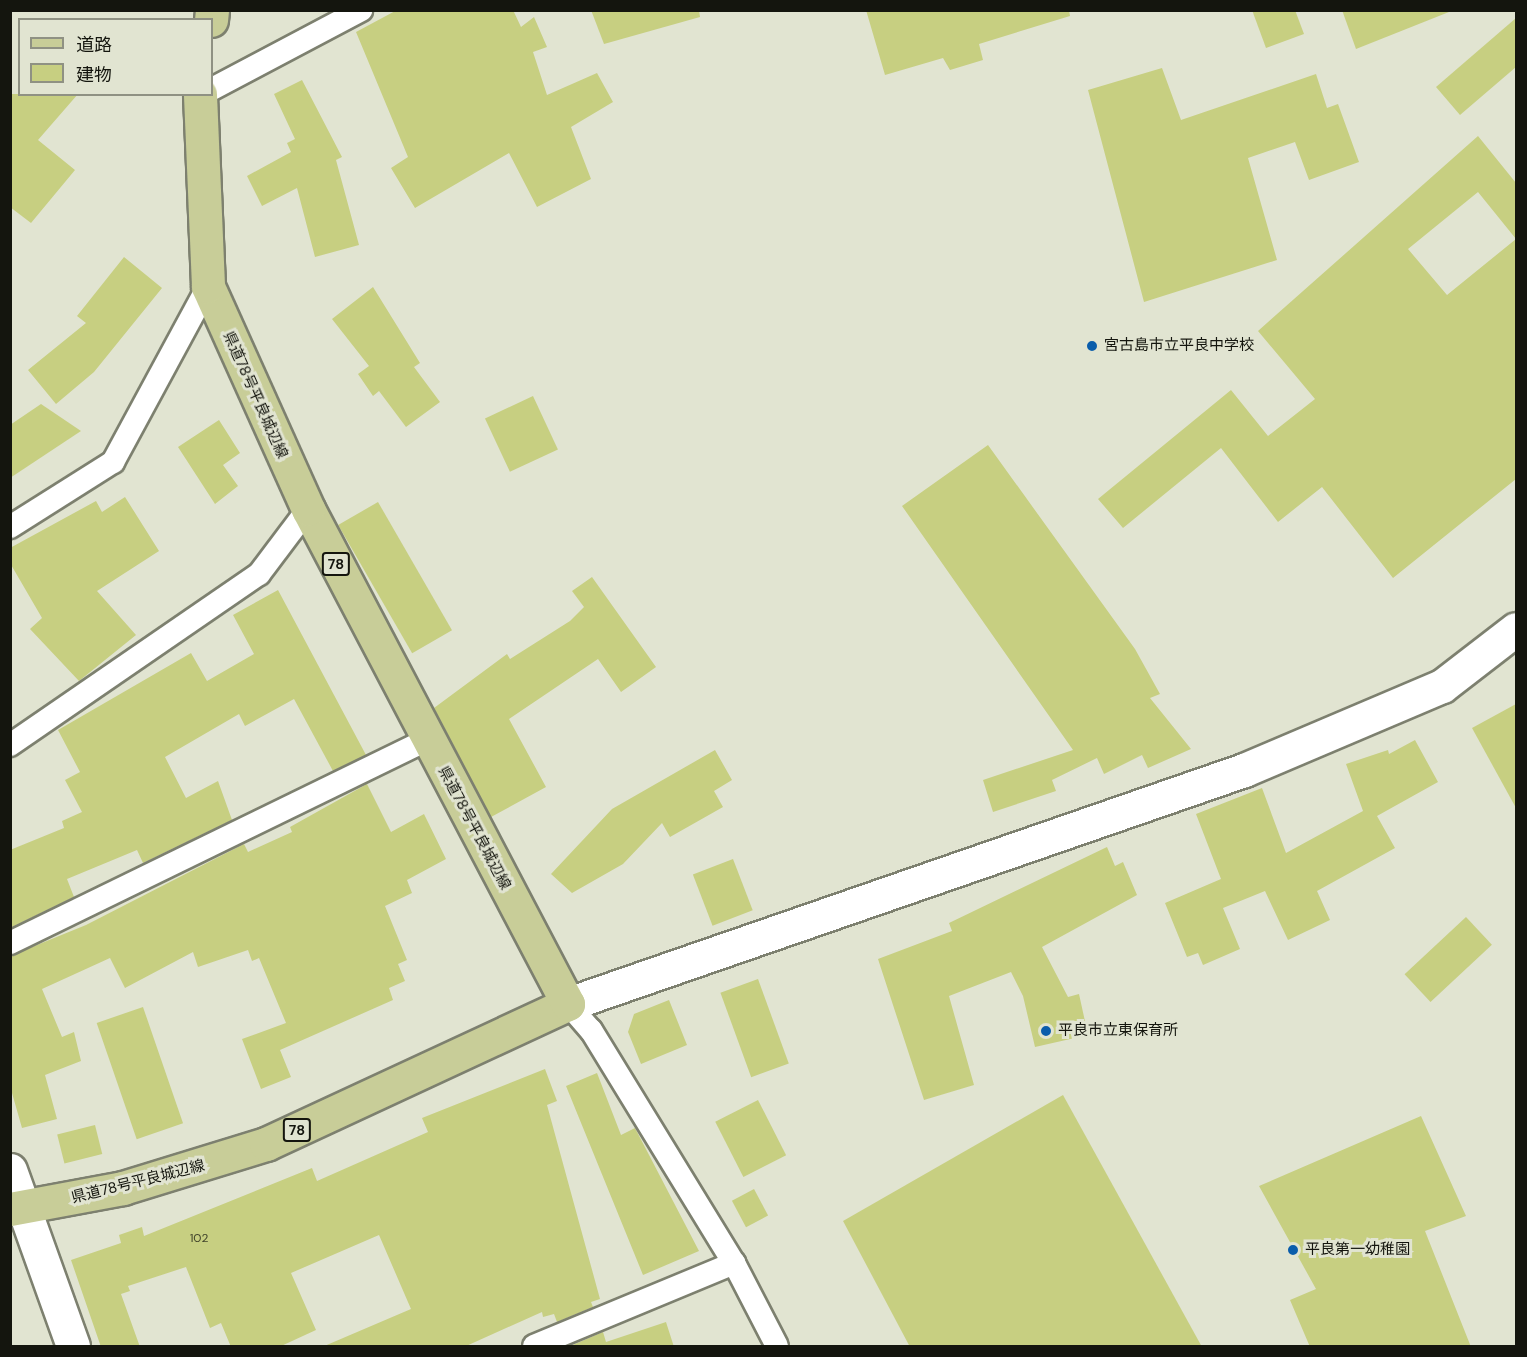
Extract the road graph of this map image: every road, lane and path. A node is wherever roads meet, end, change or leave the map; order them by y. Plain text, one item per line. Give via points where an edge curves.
1 (362, 10) edge
2 (213, 88) edge
3 (203, 96) edge
4 (208, 286) junction
5 (308, 509) junction
6 (10, 527) edge
7 (1516, 629) edge
8 (427, 740) junction
9 (10, 745) edge
10 (10, 943) edge
11 (568, 1004) junction
12 (10, 1170) edge
13 (17, 1209) edge
14 (734, 1263) junction
15 (73, 1347) edge
16 (534, 1347) edge
17 (777, 1347) edge

1 - 2 street
3 - 4 main road, 県道78号平良城辺線 / 78
4 - 5 main road, 県道78号平良城辺線 / 78
4 - 6 street via 113,462
5 - 8 main road, 県道78号平良城辺線 / 78
5 - 9 street via 260,574
7 - 11 street via 1442,686 1244,770
8 - 10 street
8 - 11 main road, 県道78号平良城辺線 / 78
11 - 13 main road, 県道78号平良城辺線 / 78 via 267,1144 146,1182
11 - 14 street via 591,1030
12 - 13 street
13 - 15 street
14 - 16 street
14 - 17 street

